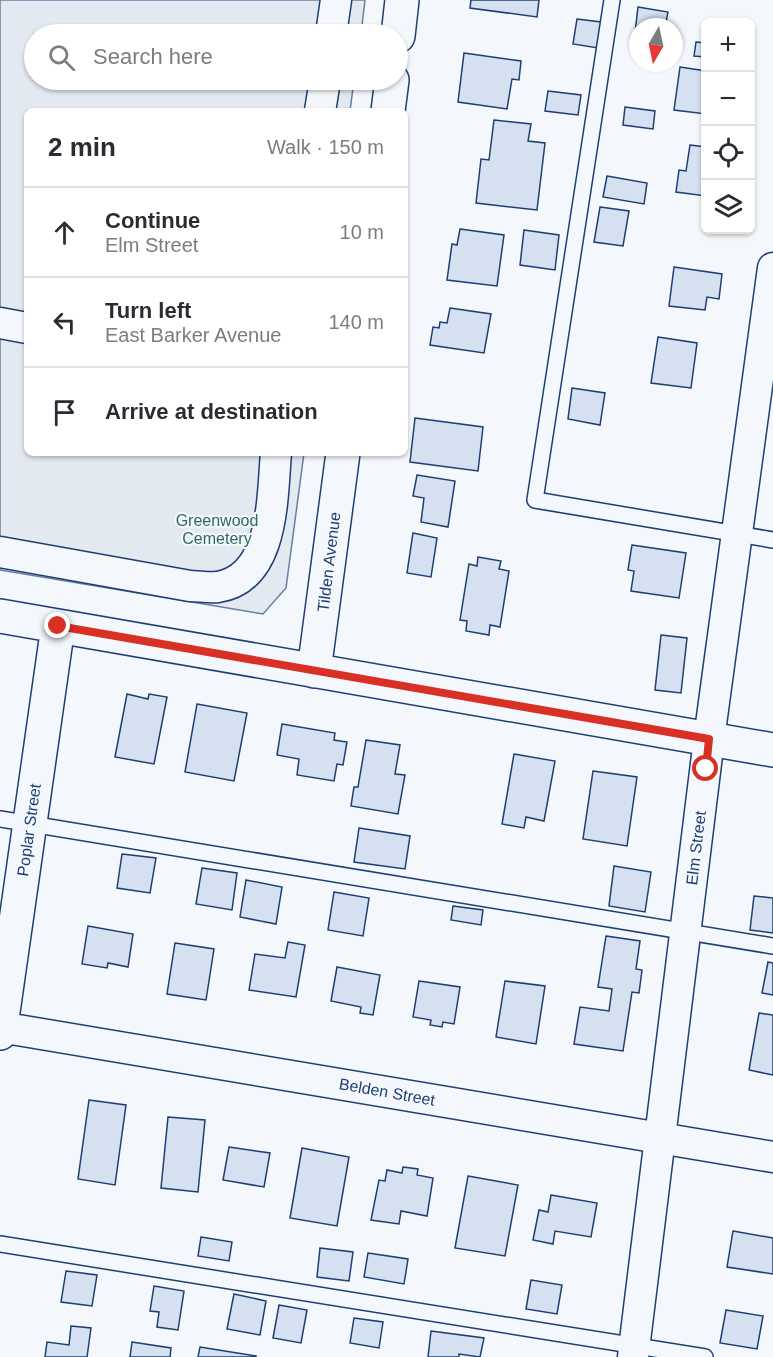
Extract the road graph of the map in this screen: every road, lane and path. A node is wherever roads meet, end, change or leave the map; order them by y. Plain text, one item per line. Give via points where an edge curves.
1 (336, 0) edge
2 (402, 0) edge
3 (612, 0) edge
4 (332, 24) edge
5 (399, 24) edge
6 (323, 90) edge
7 (391, 90) edge
8 (320, 108) edge
9 (388, 108) edge
10 (773, 268) edge
11 (0, 323) edge
12 (24, 327) edge
13 (276, 456) edge
14 (343, 456) edge
15 (737, 534) junction
16 (773, 540) edge
17 (0, 552) edge
18 (0, 616) edge
19 (58, 626) junction
20 (314, 671) junction
21 (709, 739) junction
22 (773, 750) edge
23 (15, 822) edge
24 (686, 932) junction
25 (773, 946) edge
26 (0, 1029) edge
27 (662, 1138) junction
28 (773, 1157) edge
29 (0, 1244) edge
30 (634, 1351) edge
31 (705, 1357) edge

1 - 4 street
2 - 5 street
3 - 15 lane via 535,500
6 - 8 street
7 - 9 street
10 - 15 street, Elm Street
11 - 12 street
13 - 17 street via 269,525 261,552 244,574 219,587 190,586
14 - 20 street, Tilden Avenue
15 - 16 lane
15 - 21 street, Elm Street
18 - 19 street
19 - 20 street
19 - 23 street, Poplar Street
20 - 21 street
21 - 22 street
21 - 24 street, Elm Street
23 - 24 lane
23 - 26 street, Poplar Street
24 - 25 lane
24 - 27 street, Elm Street
26 - 27 street, Belden Street
27 - 28 street, Belden Street
27 - 30 street, Elm Street
29 - 30 lane
30 - 31 lane

